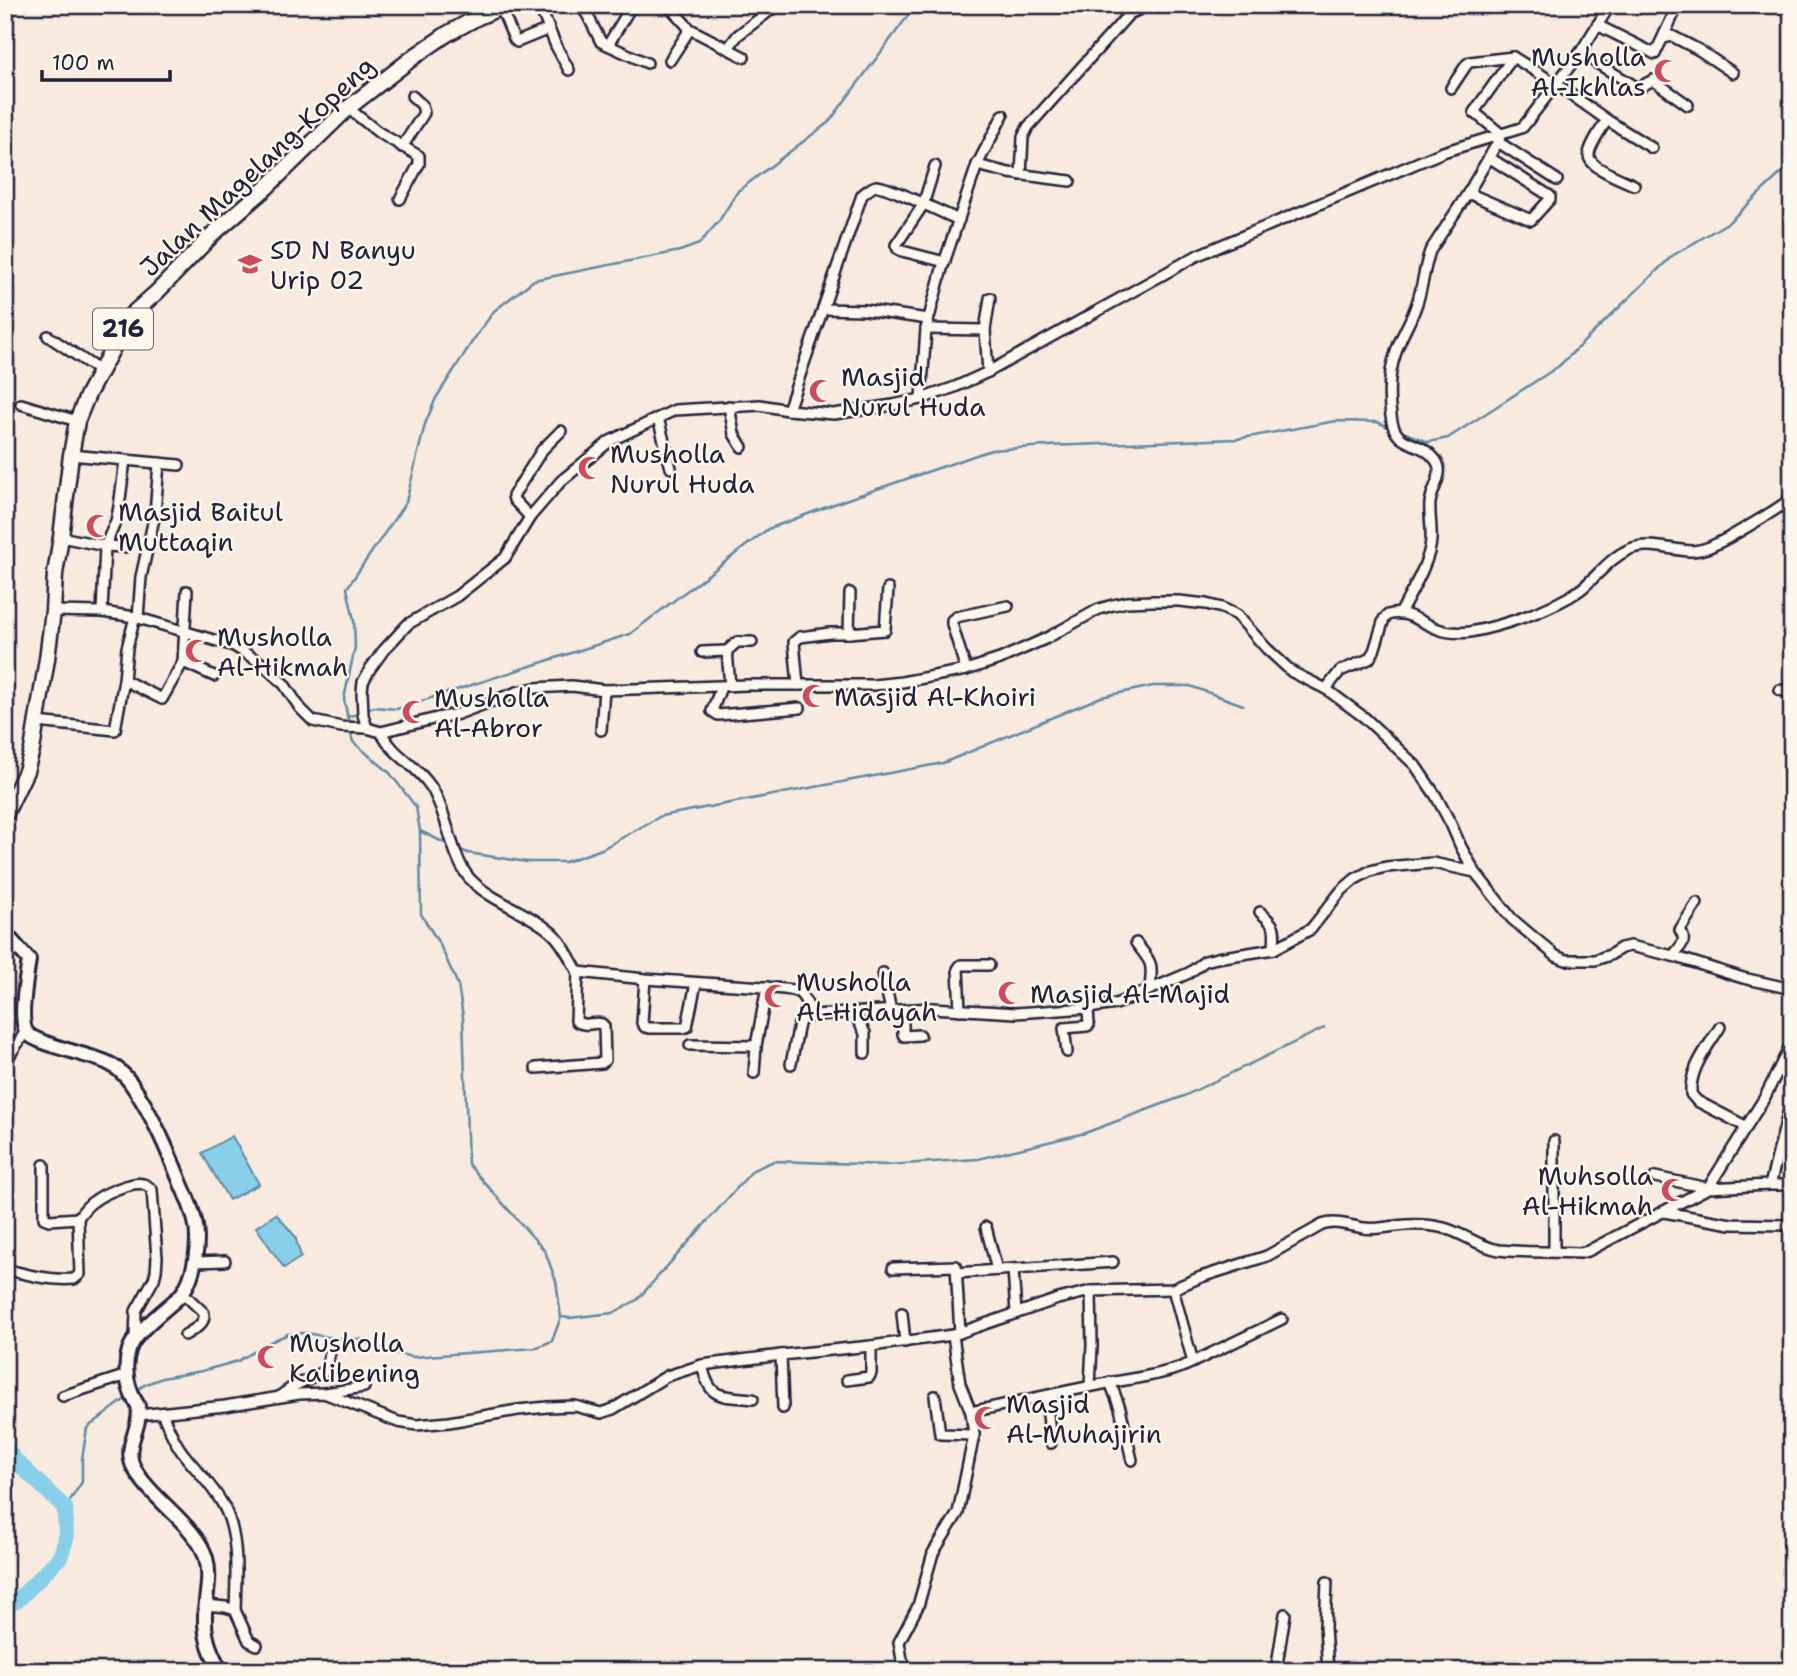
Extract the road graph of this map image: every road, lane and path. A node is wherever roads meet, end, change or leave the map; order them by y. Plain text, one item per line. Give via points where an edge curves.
1 (539, 5) edge
2 (580, 5) edge
3 (632, 5) edge
4 (668, 5) edge
5 (774, 5) edge
6 (1149, 5) edge
7 (1610, 5) edge
8 (1678, 5) edge
9 (503, 6) edge
10 (1597, 25) junction
11 (550, 29) junction
12 (690, 29) junction
13 (1663, 38) junction
14 (608, 45) junction
15 (728, 48) junction
16 (1580, 53) junction
17 (744, 57) dead end
18 (1513, 57) junction
19 (670, 60) dead end
20 (647, 63) dead end
21 (569, 70) dead end
22 (1733, 73) dead end
23 (1556, 84) junction
24 (1451, 88) dead end
25 (412, 96) dead end
26 (1688, 105) dead end
27 (348, 108) junction
28 (1003, 115) dead end
29 (1607, 120) junction
30 (1500, 138) junction
31 (402, 147) junction
32 (1652, 148) dead end
33 (1490, 158) junction
34 (977, 165) junction
35 (935, 166) dead end
36 (1021, 174) junction
37 (1557, 180) dead end
38 (1070, 181) dead end
39 (1634, 186) dead end
40 (1468, 193) junction
41 (400, 199) dead end
42 (923, 205) junction
43 (959, 220) junction
44 (945, 262) junction
45 (990, 298) dead end
46 (823, 309) junction
47 (927, 324) junction
48 (985, 330) junction
49 (48, 336) dead end
50 (100, 371) junction
51 (988, 372) junction
52 (921, 399) junction
53 (22, 404) dead end
54 (729, 406) junction
55 (788, 410) junction
56 (658, 418) junction
57 (77, 421) junction
58 (561, 430) dead end
59 (742, 447) dead end
60 (71, 455) junction
61 (125, 460) junction
62 (159, 463) junction
63 (179, 465) dead end
64 (671, 468) dead end
65 (1792, 498) edge
66 (530, 517) junction
67 (61, 537) junction
68 (105, 546) junction
69 (125, 547) dead end
70 (888, 589) dead end
71 (187, 591) dead end
72 (850, 593) dead end
73 (1008, 606) dead end
74 (52, 611) junction
75 (102, 612) junction
76 (1400, 614) junction
77 (136, 617) junction
78 (185, 632) junction
79 (849, 633) junction
80 (752, 642) dead end
81 (727, 651) junction
82 (702, 652) dead end
83 (183, 662) junction
84 (967, 670) junction
85 (214, 676) dead end
86 (124, 680) junction
87 (798, 685) junction
88 (725, 687) junction
89 (1326, 689) junction
90 (604, 690) junction
91 (1780, 690) dead end
92 (1792, 694) edge
93 (800, 708) dead end
94 (37, 722) junction
95 (362, 727) junction
96 (601, 730) dead end
97 (381, 732) junction
98 (5, 815) edge
99 (1475, 872) junction
100 (1697, 903) dead end
101 (1260, 912) dead end
102 (5, 933) edge
103 (1136, 943) dead end
104 (1273, 949) junction
105 (1672, 956) junction
106 (989, 965) dead end
107 (578, 972) junction
108 (884, 972) dead end
109 (645, 979) junction
110 (696, 983) junction
111 (767, 988) junction
112 (1150, 988) junction
113 (1792, 989) edge
114 (1088, 1008) junction
115 (903, 1010) junction
116 (960, 1010) junction
117 (891, 1011) junction
118 (854, 1013) junction
119 (813, 1015) junction
120 (1720, 1027) dead end
121 (26, 1031) junction
122 (920, 1035) dead end
123 (1792, 1042) edge
124 (690, 1045) dead end
125 (756, 1046) junction
126 (1067, 1052) dead end
127 (865, 1053) dead end
128 (5, 1062) edge
129 (791, 1064) dead end
130 (536, 1068) dead end
131 (754, 1073) dead end
132 (1792, 1098) edge
133 (1746, 1127) junction
134 (1554, 1140) dead end
135 (44, 1165) dead end
136 (1655, 1177) dead end
137 (1770, 1185) junction
138 (1792, 1185) edge
139 (1708, 1188) junction
140 (1664, 1212) junction
141 (78, 1218) junction
142 (1792, 1224) edge
143 (986, 1227) dead end
144 (1554, 1251) junction
145 (225, 1261) dead end
146 (194, 1262) junction
147 (1113, 1262) dead end
148 (893, 1268) dead end
149 (5, 1269) edge
150 (1013, 1269) junction
151 (997, 1270) junction
152 (957, 1273) junction
153 (1173, 1289) junction
154 (1091, 1291) junction
155 (183, 1293) junction
156 (902, 1313) dead end
157 (1016, 1313) junction
158 (1282, 1319) dead end
159 (957, 1334) junction
160 (185, 1335) dead end
161 (135, 1339) junction
162 (905, 1342) junction
163 (332, 1345) dead end
164 (871, 1346) junction
165 (781, 1355) junction
166 (1193, 1362) junction
167 (702, 1365) junction
168 (127, 1375) junction
169 (847, 1380) dead end
170 (1110, 1382) junction
171 (1090, 1386) junction
172 (364, 1387) dead end
173 (324, 1393) junction
174 (62, 1396) dead end
175 (935, 1396) dead end
176 (1046, 1396) junction
177 (279, 1397) junction
178 (753, 1399) dead end
179 (136, 1404) junction
180 (783, 1408) dead end
181 (971, 1412) junction
182 (162, 1413) junction
183 (974, 1436) junction
184 (1051, 1443) dead end
185 (1132, 1460) dead end
186 (1327, 1582) dead end
187 (206, 1605) junction
188 (235, 1610) junction
189 (1285, 1614) dead end
190 (257, 1645) dead end
191 (907, 1668) dead end
192 (221, 1671) edge
193 (1276, 1671) edge
194 (1328, 1671) edge

1 - 11 street
2 - 14 street via 601,42
3 - 14 street
4 - 12 street
5 - 15 street
6 - 36 street via 1129,14 1028,127
7 - 10 street
8 - 13 street
9 - 11 street via 517,42
9 - 27 main road, Jalan Magelang-Kopeng / 216 via 447,34
10 - 13 street via 1655,54
10 - 16 street
11 - 21 street
12 - 15 street
12 - 19 street
13 - 22 street via 1672,36
14 - 20 street
15 - 17 street
16 - 23 street
16 - 26 street via 1638,88 1653,79
18 - 23 street
18 - 24 street via 1470,62
18 - 30 street via 1474,112
23 - 29 street
23 - 30 street via 1523,127
25 - 31 street via 424,113
27 - 31 street
27 - 50 main road, Jalan Magelang-Kopeng / 216 via 130,316
28 - 34 street
29 - 32 street
29 - 39 street via 1589,159
30 - 33 street
30 - 37 street
30 - 51 street via 1443,152 1198,255
31 - 41 street via 420,158
33 - 40 street
33 - 40 street via 1550,199 1531,220
34 - 36 street
34 - 43 street
35 - 42 street
36 - 38 street
40 - 76 street via 1430,251 1415,310 1393,363 1390,397 1396,433 1429,452 1440,469 1430,501 1432,541
42 - 43 street
42 - 44 street via 896,245
42 - 46 street via 879,186 862,195
43 - 44 street
44 - 47 street
45 - 48 street
46 - 47 street via 865,310
46 - 55 street
47 - 48 street
47 - 52 street
48 - 51 street
49 - 50 street
50 - 57 main road, Jalan Magelang-Kopeng / 216
51 - 52 street
52 - 55 street via 834,414
53 - 57 street
54 - 55 street
54 - 56 street via 676,410
54 - 59 street via 734,434
56 - 64 street
56 - 66 street via 610,441 561,481
57 - 60 main road, Jalan Magelang-Kopeng / 216
58 - 66 street via 542,450 513,496
60 - 61 street
60 - 67 main road, Jalan Magelang-Kopeng / 216
61 - 62 street
61 - 68 street via 116,521
62 - 63 street
62 - 77 street via 155,514
65 - 76 street via 1710,548 1634,547 1581,589 1525,617 1458,633
66 - 95 street via 505,558 395,637 363,682
67 - 68 street
67 - 74 main road, Jalan Magelang-Kopeng / 216
68 - 69 street
68 - 75 street
70 - 79 street via 886,630
71 - 78 street
72 - 79 street
73 - 84 street via 952,620
74 - 75 street
74 - 94 main road, Jalan Magelang-Kopeng / 216
75 - 77 street
76 - 89 street via 1384,619 1369,659 1340,671
77 - 78 street
77 - 86 street
78 - 83 street
78 - 95 street via 234,646 261,663 313,721
79 - 87 street via 796,639
80 - 81 street via 737,642
81 - 82 street
81 - 88 street
83 - 85 street
83 - 86 street via 162,699
84 - 87 street via 874,685
84 - 89 street via 1047,638 1106,607 1179,601 1237,615 1292,671
86 - 94 street via 115,730
87 - 88 street
88 - 90 street
88 - 93 street via 712,711 718,715
89 - 99 street via 1415,765
90 - 96 street
90 - 97 street via 534,688 458,714
91 - 92 street
94 - 98 main road, Jalan Magelang-Kopeng / 216 via 26,771
95 - 97 street
97 - 107 street via 388,745 430,786 469,878 555,935
99 - 104 street via 1433,863 1370,871 1341,891 1311,929
99 - 105 street via 1513,919 1556,956 1595,960 1630,946
100 - 105 street via 1680,930 1684,941
101 - 104 street via 1273,924
102 - 121 street via 29,960 22,1021
103 - 112 street via 1151,961
104 - 112 street via 1205,961
105 - 113 street
106 - 116 street via 961,965 958,969
107 - 109 street
107 - 130 street via 576,1021 602,1024 605,1060
108 - 117 street
109 - 110 street
109 - 110 street via 642,1023 649,1028 687,1027
110 - 111 street
111 - 119 street via 800,993
111 - 125 street
112 - 114 street via 1116,1004
114 - 116 street via 1016,1013
114 - 126 street via 1087,1026 1064,1027
115 - 116 street
115 - 117 street
115 - 122 street via 904,1036
117 - 118 street
118 - 119 street
118 - 127 street via 865,1033
119 - 129 street via 799,1024
120 - 133 street via 1693,1071 1691,1094
121 - 128 street
121 - 146 street via 58,1047 107,1062 130,1081 192,1211 198,1239
123 - 133 street
124 - 125 street
125 - 131 street
132 - 137 street
133 - 139 street
134 - 144 street
135 - 141 street via 44,1218
136 - 139 street
137 - 138 street
137 - 139 street
139 - 140 street
140 - 142 street via 1731,1224
140 - 144 street via 1588,1251
141 - 149 street via 81,1269 77,1278
141 - 161 street via 96,1199 115,1190 140,1183 152,1190 158,1258 154,1279 136,1311
143 - 151 street
144 - 153 street via 1498,1250 1423,1224 1377,1229 1329,1222 1267,1256
145 - 146 street
146 - 155 street
147 - 150 street
148 - 152 street via 956,1266
150 - 151 street
150 - 157 street
151 - 152 street
152 - 159 street
153 - 154 street
153 - 166 street
154 - 157 street
154 - 171 street
155 - 160 street via 204,1313 203,1323
155 - 161 street
156 - 162 street
157 - 159 street
158 - 166 street
159 - 162 street
159 - 181 street via 960,1384
161 - 168 street
162 - 164 street
163 - 177 street via 325,1371
164 - 165 street
164 - 169 street via 869,1377
165 - 167 street
165 - 180 street
166 - 170 street
167 - 173 street via 667,1376 603,1413 575,1406 547,1407 417,1425
167 - 178 street via 710,1389
168 - 174 street
168 - 179 street
170 - 171 street
170 - 185 street
171 - 176 street
172 - 173 street
173 - 177 street
175 - 183 street via 940,1434
176 - 181 street
176 - 184 street
177 - 182 street
179 - 182 street
179 - 187 street via 130,1453 133,1466 206,1555
181 - 183 street
182 - 188 street via 181,1451 223,1505 237,1570
183 - 191 street via 958,1513 933,1553 922,1595 900,1638
186 - 194 street
187 - 188 street
187 - 192 street via 209,1647
188 - 190 street via 249,1642
189 - 193 street

